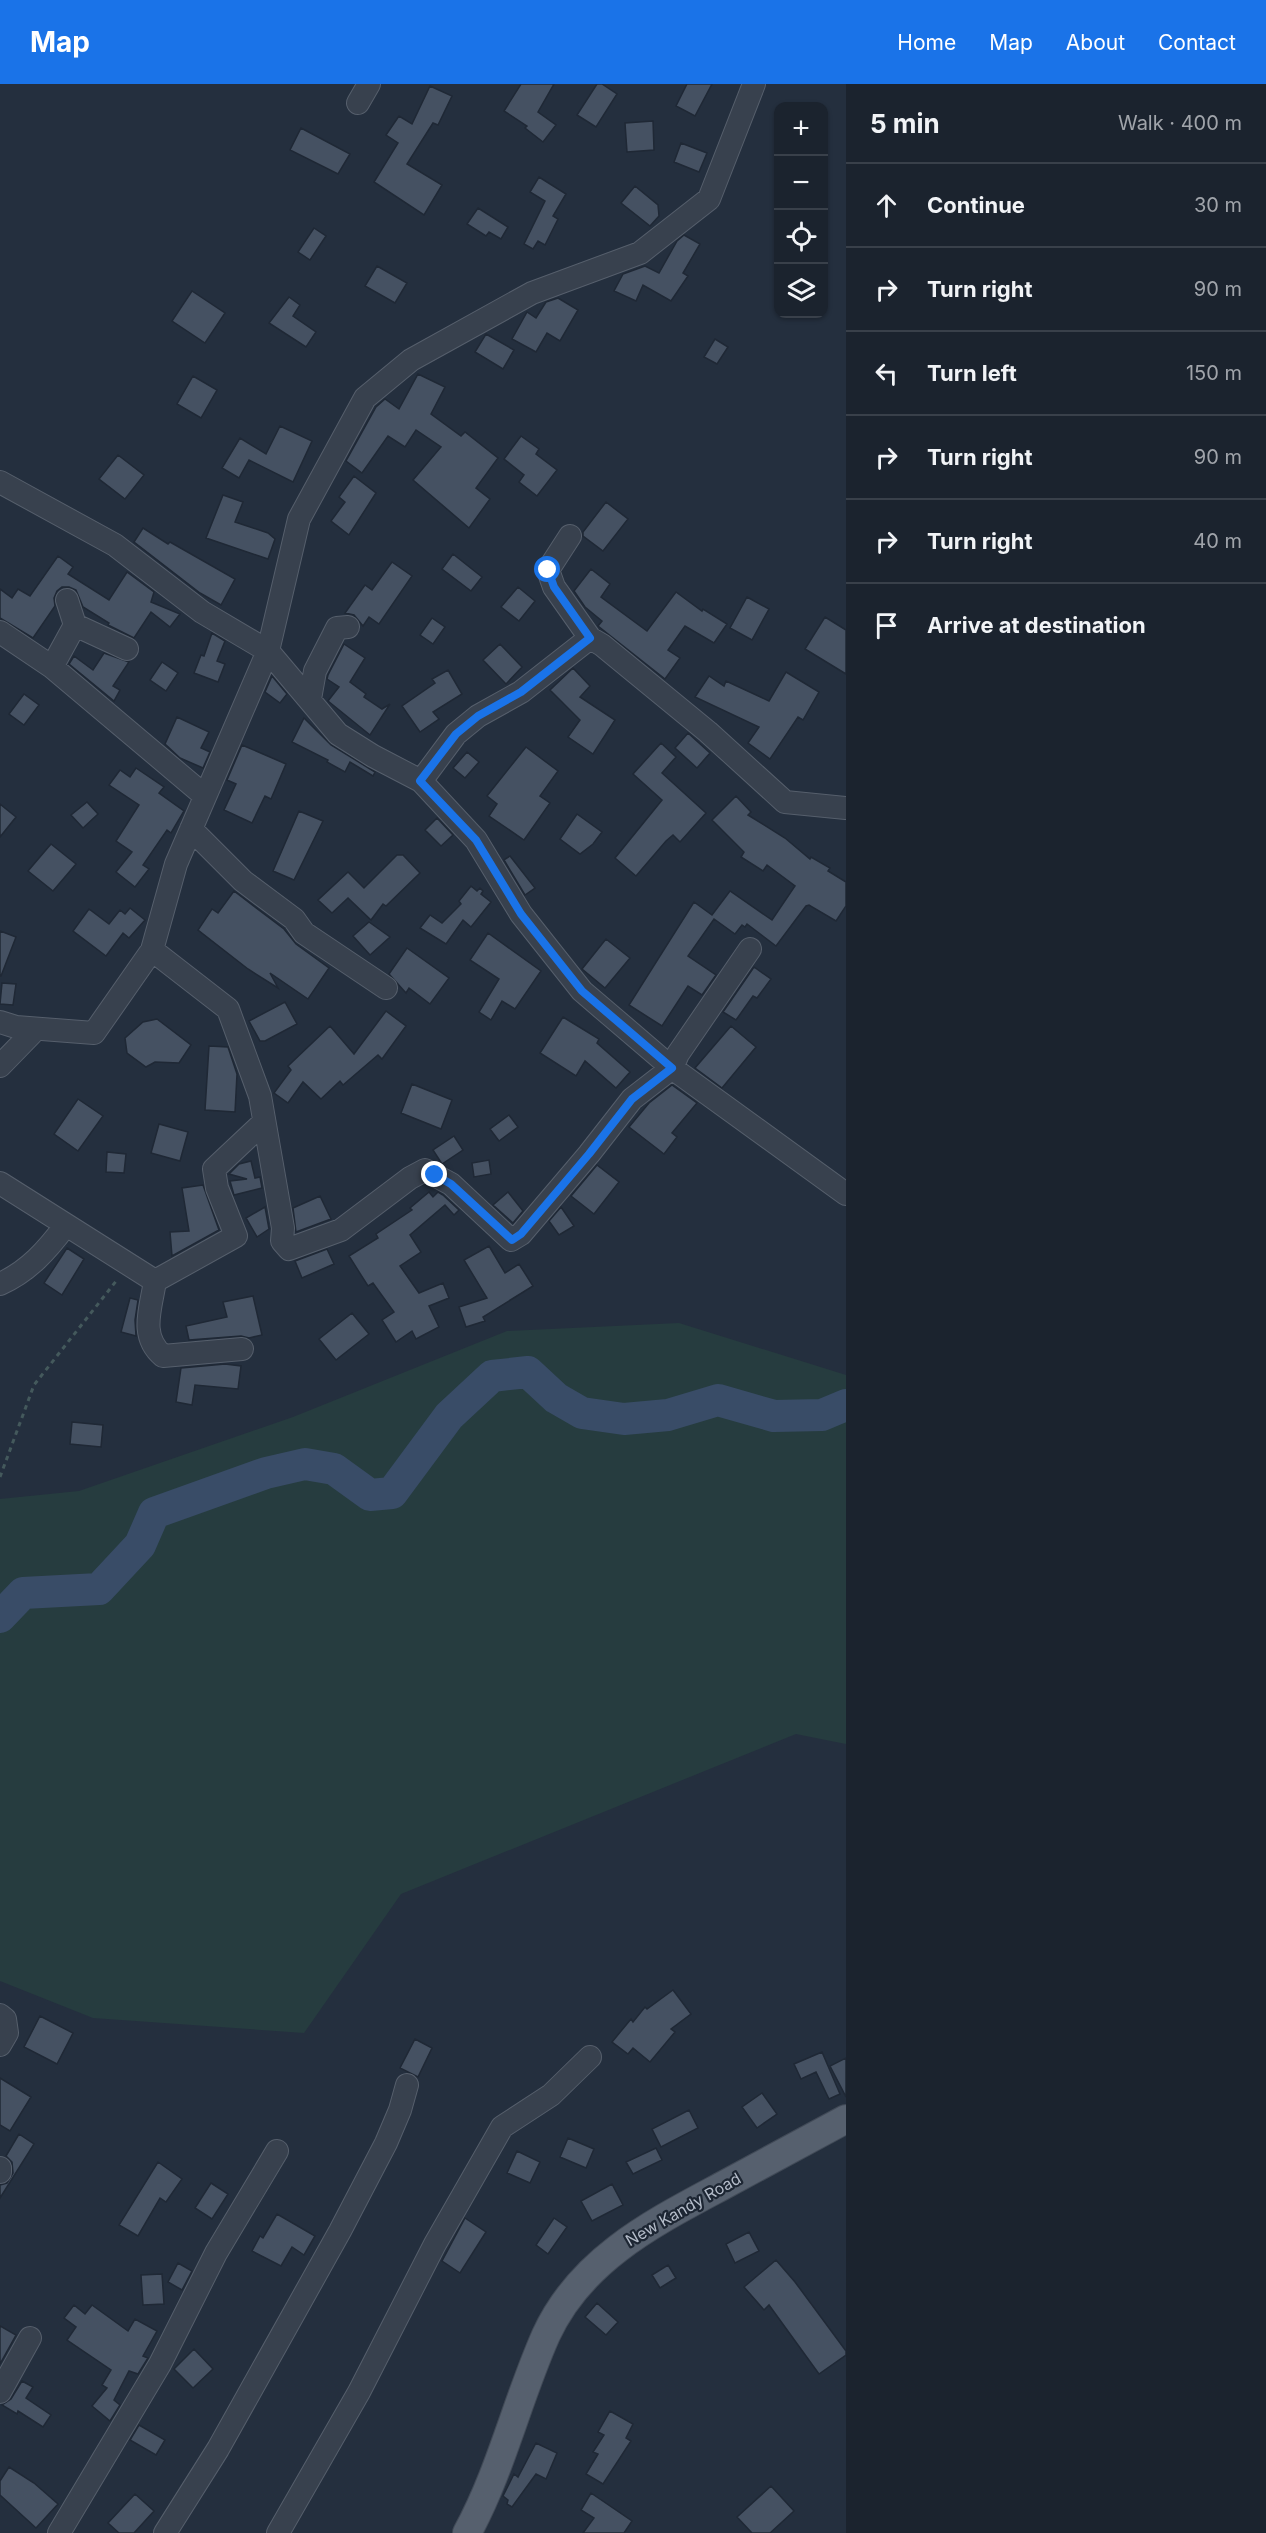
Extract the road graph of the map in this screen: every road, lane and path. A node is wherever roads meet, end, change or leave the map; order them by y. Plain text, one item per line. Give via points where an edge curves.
1 (754, 84) edge
2 (0, 482) edge
3 (570, 536) dead end
4 (67, 600) dead end
5 (75, 626) junction
6 (348, 627) dead end
7 (0, 632) edge
8 (590, 638) junction
9 (127, 649) dead end
10 (268, 651) junction
11 (52, 667) junction
12 (310, 699) junction
13 (420, 781) junction
14 (205, 796) junction
15 (846, 808) edge
16 (191, 830) junction
17 (750, 949) dead end
18 (152, 950) junction
19 (386, 988) dead end
20 (0, 1022) edge
21 (36, 1029) junction
22 (0, 1066) edge
23 (672, 1068) junction
24 (264, 1122) junction
25 (0, 1183) edge
26 (846, 1194) edge
27 (66, 1225) junction
28 (130, 1265) junction
29 (155, 1281) junction
30 (0, 1284) edge
31 (242, 1349) dead end
32 (0, 1477) edge
33 (0, 2015) edge
34 (0, 2045) edge
35 (590, 2057) dead end
36 (407, 2085) dead end
37 (846, 2119) edge
38 (277, 2151) dead end
39 (30, 2338) dead end
40 (0, 2392) edge
41 (59, 2533) edge
42 (165, 2533) edge
43 (279, 2533) edge
44 (467, 2533) edge

1 - 10 street via 709,199 640,253 532,294 411,360 365,398 299,519
2 - 10 street via 115,545 202,612
3 - 8 street via 548,570 554,587
4 - 5 street
5 - 9 street
5 - 11 street
6 - 12 street via 337,628 315,671
7 - 11 street
8 - 13 street via 521,692 478,716 456,734
8 - 15 street via 708,732 785,802
10 - 12 street
10 - 14 street
11 - 14 street
12 - 13 street via 338,734
13 - 23 street via 476,840 521,914 582,991
14 - 16 street
16 - 18 street via 176,864
16 - 19 street via 243,881 294,919 304,933
17 - 23 street
18 - 21 street via 94,1033
18 - 24 street via 228,1009 260,1096
20 - 21 street
21 - 22 street
23 - 24 street via 632,1099 512,1240 451,1184 425,1170 341,1230 289,1249 282,1241 284,1228
23 - 26 street
24 - 29 street via 214,1169 216,1188 236,1236
25 - 27 street
27 - 28 street
27 - 30 street via 46,1252 20,1275
28 - 29 street
28 - 32 path via 34,1385
29 - 31 street via 147,1334 153,1348 163,1356
33 - 34 street via 5,2019 7,2033
35 - 43 street via 551,2096 502,2127
36 - 42 street via 386,2143 340,2231 218,2449
37 - 44 main road, New Kandy Road via 652,2224 587,2276 565,2302 547,2334
38 - 41 street via 216,2253 160,2364
39 - 40 street

